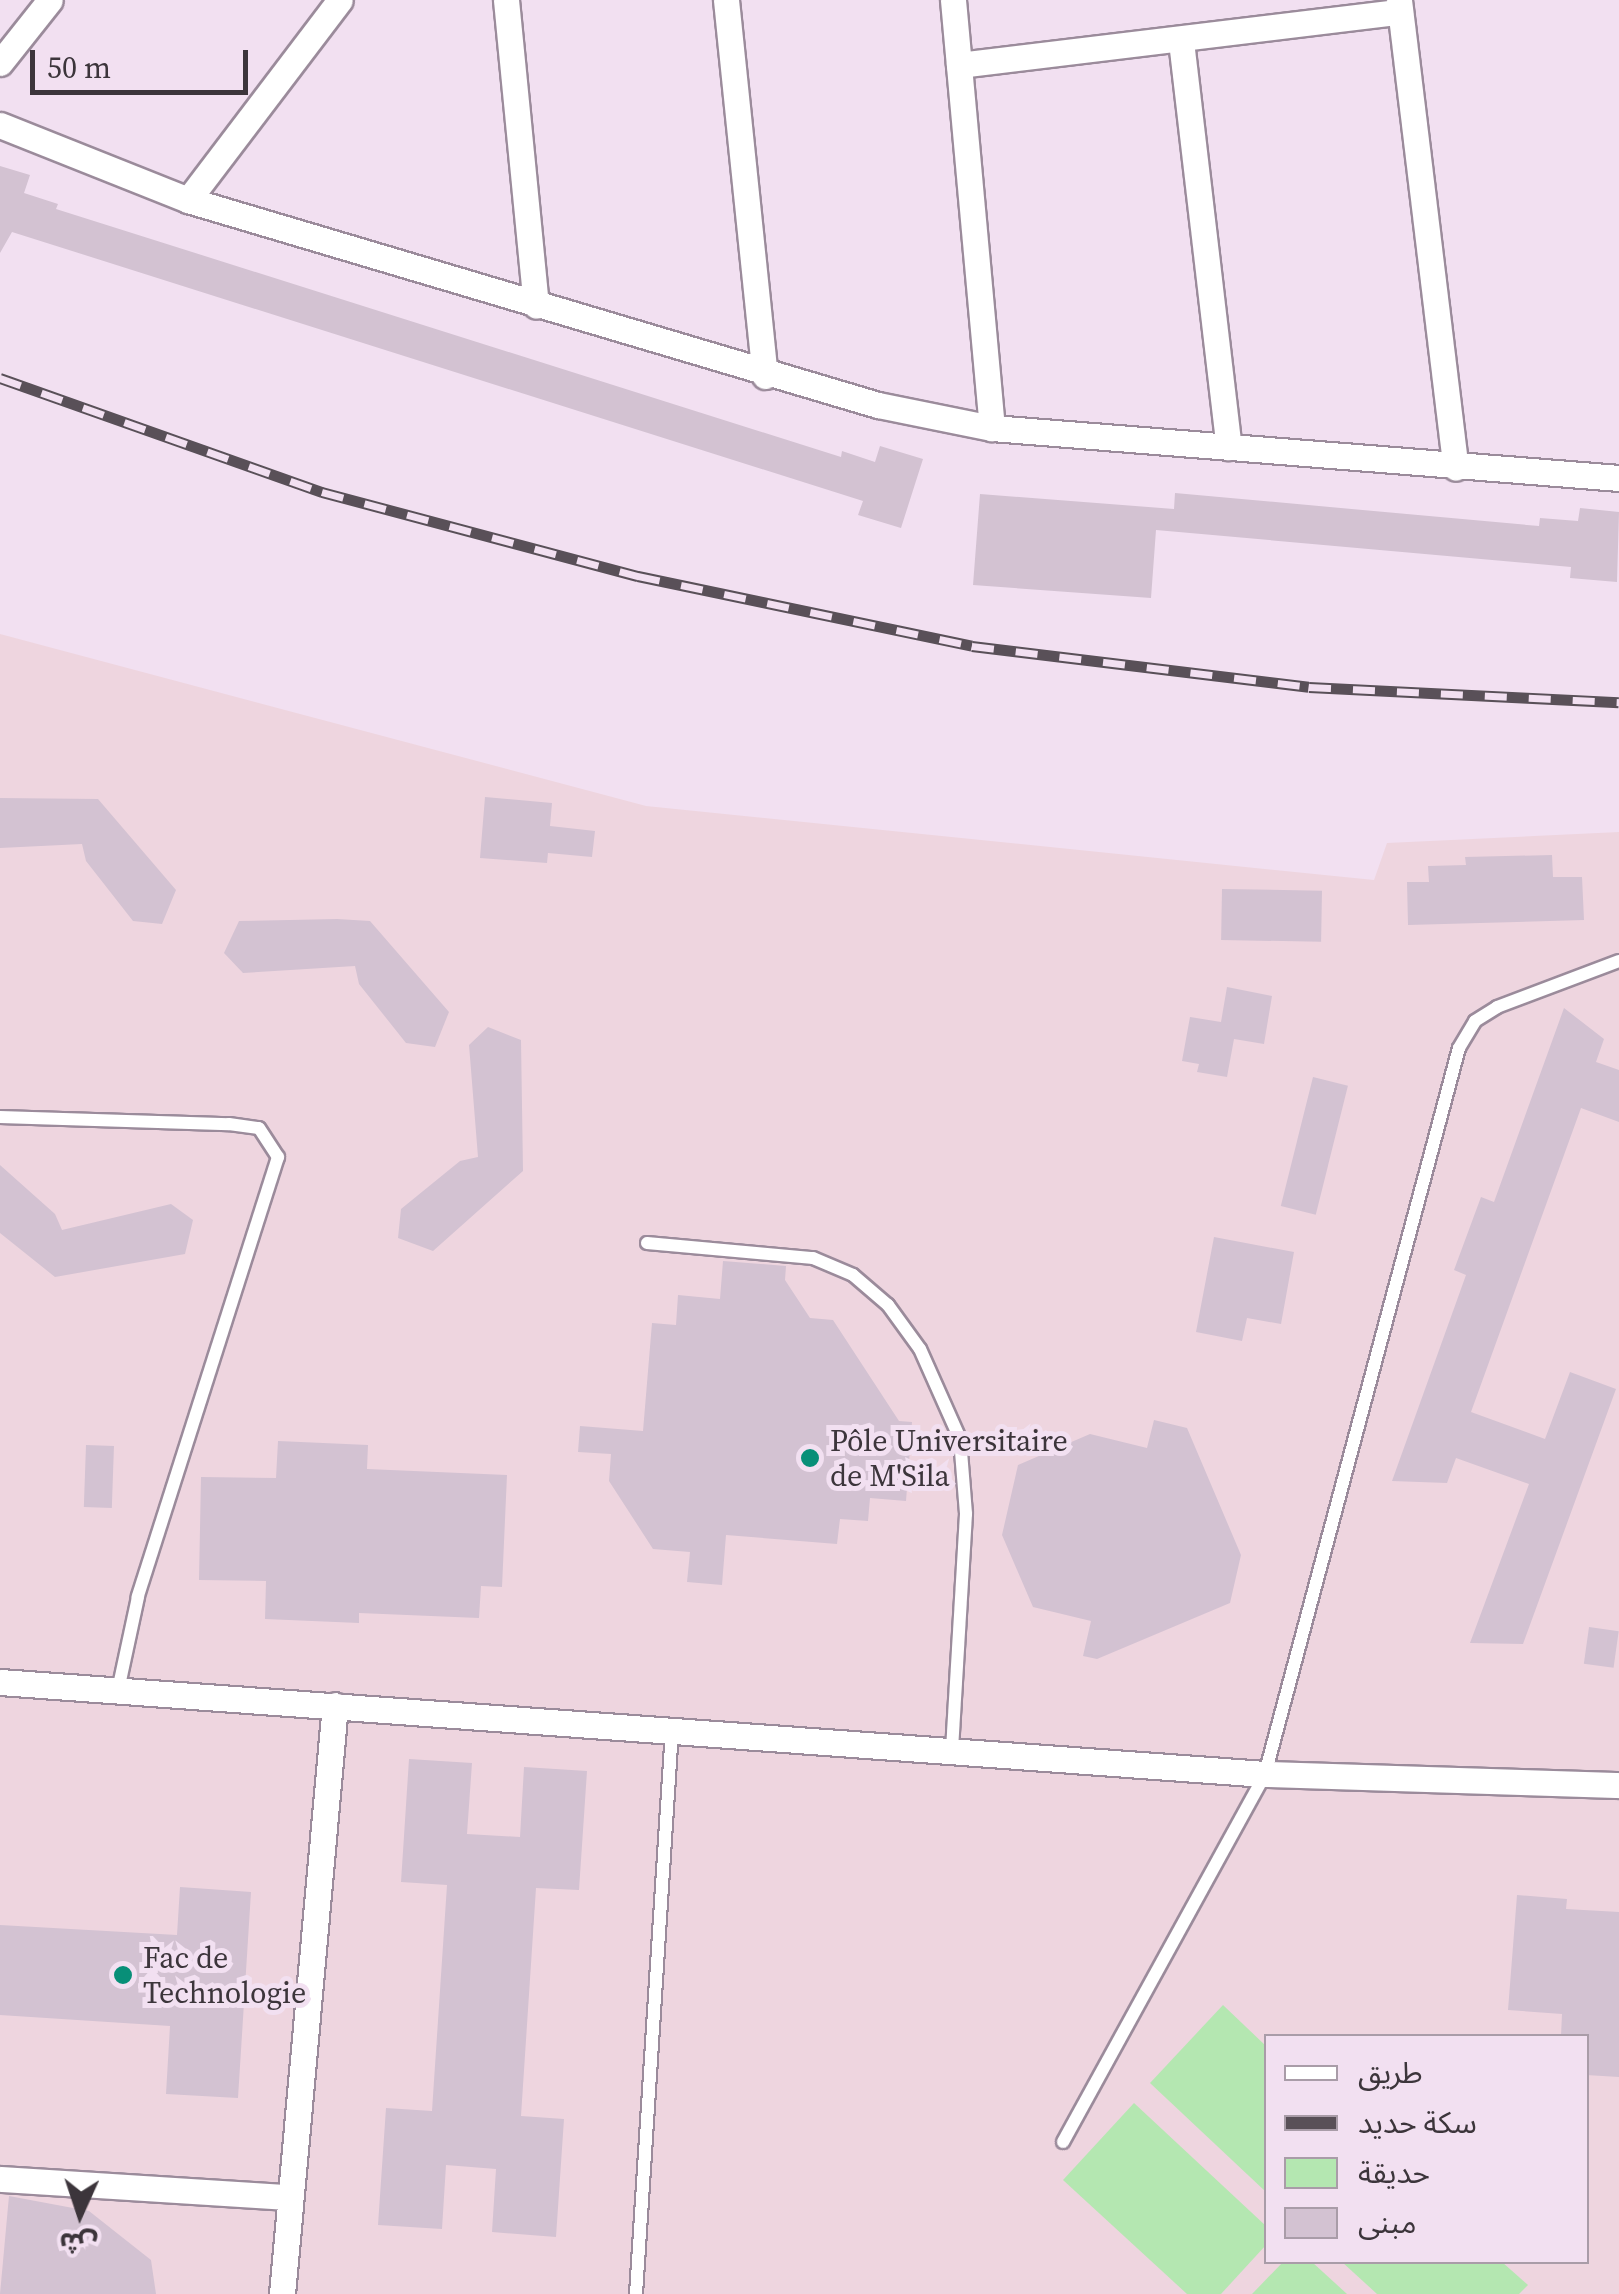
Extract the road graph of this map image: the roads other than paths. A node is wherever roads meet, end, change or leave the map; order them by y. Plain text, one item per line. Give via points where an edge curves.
1 (50, 0) edge
2 (340, 0) edge
3 (506, 0) edge
4 (726, 0) edge
5 (953, 0) edge
6 (1400, 6) edge
7 (1181, 41) junction
8 (0, 63) edge
9 (960, 65) junction
10 (0, 124) edge
11 (188, 200) junction
12 (536, 306) junction
13 (765, 376) junction
14 (992, 428) junction
15 (1228, 447) junction
16 (1456, 468) junction
17 (1619, 478) edge
18 (1619, 961) edge
19 (0, 1117) edge
20 (647, 1242) dead end
21 (0, 1682) edge
22 (118, 1690) junction
23 (336, 1704) junction
24 (672, 1730) junction
25 (952, 1750) junction
26 (1266, 1774) junction
27 (1619, 1785) edge
28 (1063, 2142) dead end
29 (0, 2179) edge
30 (287, 2197) junction
31 (282, 2294) edge
32 (636, 2294) edge

1 - 8 street
2 - 11 street
3 - 12 street
4 - 13 street
5 - 9 street
6 - 7 street
6 - 16 street
7 - 9 street
7 - 15 street
9 - 14 street
10 - 11 street
11 - 12 street
12 - 13 street
13 - 14 street
14 - 15 street
15 - 16 street
16 - 17 street
18 - 26 lane via 1497,1008 1476,1021 1459,1048
19 - 22 lane via 259,1128 278,1156 138,1597
20 - 25 lane via 813,1258 853,1275 888,1305 920,1349 960,1439 966,1514
21 - 22 street
22 - 23 street
23 - 24 street
23 - 30 street
24 - 25 street
24 - 32 lane
25 - 26 street
26 - 27 street
26 - 28 lane
29 - 30 street
30 - 31 street

